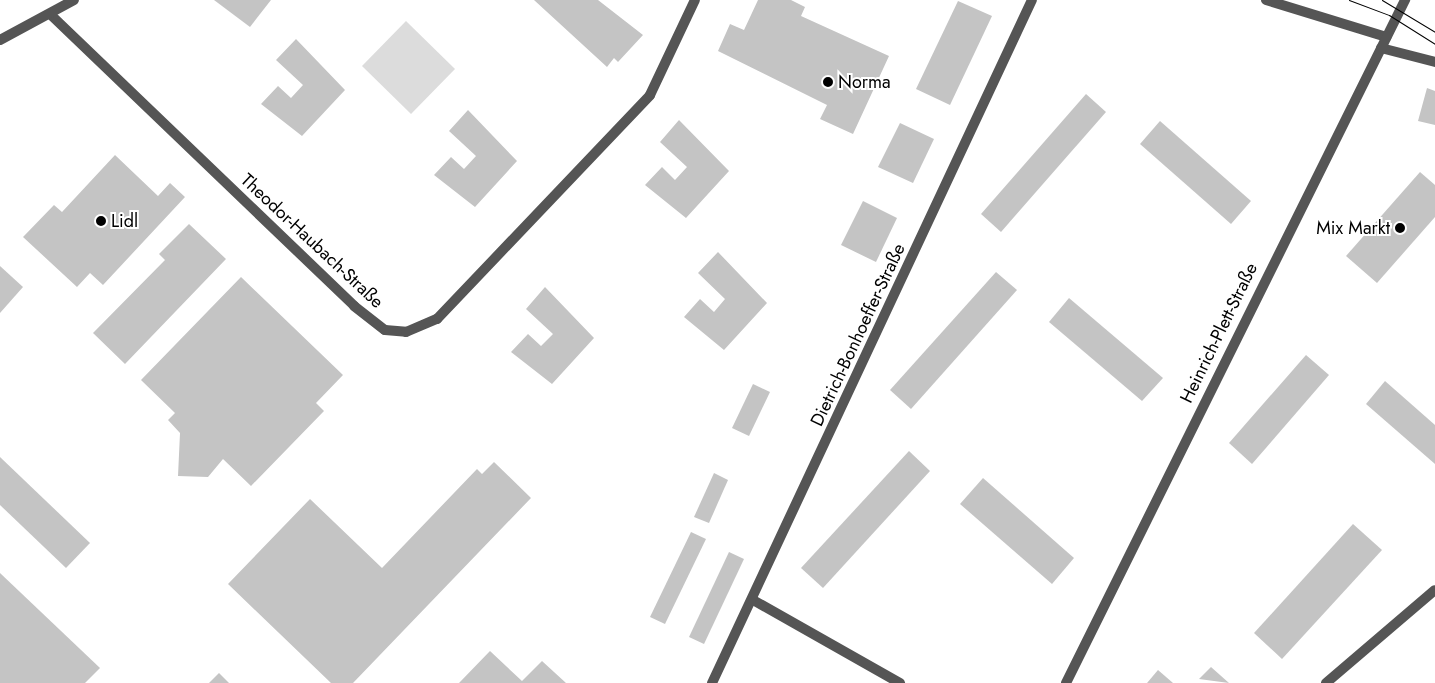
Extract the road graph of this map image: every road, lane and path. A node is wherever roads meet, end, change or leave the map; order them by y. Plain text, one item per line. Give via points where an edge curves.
1 (74, 0) edge
2 (694, 0) edge
3 (1032, 0) edge
4 (1266, 0) edge
5 (1405, 0) edge
6 (52, 16) junction
7 (1386, 37) junction
8 (0, 40) edge
9 (1381, 48) junction
10 (1435, 62) edge
11 (1435, 590) edge
12 (753, 600) junction
13 (712, 683) edge
14 (900, 683) edge
15 (1066, 683) edge
16 (1326, 683) edge

1 - 6 street
2 - 6 street, Theodor-Haubach-Straße via 650,95 437,318 406,332 385,330 367,317
3 - 12 street, Dietrich-Bonhoeffer-Straße
4 - 7 street
5 - 7 street, Heinrich-Plett-Straße
6 - 8 street
7 - 9 street, Heinrich-Plett-Straße
9 - 10 street
9 - 15 street, Heinrich-Plett-Straße
11 - 16 street
12 - 13 street, Dietrich-Bonhoeffer-Straße
12 - 14 street

